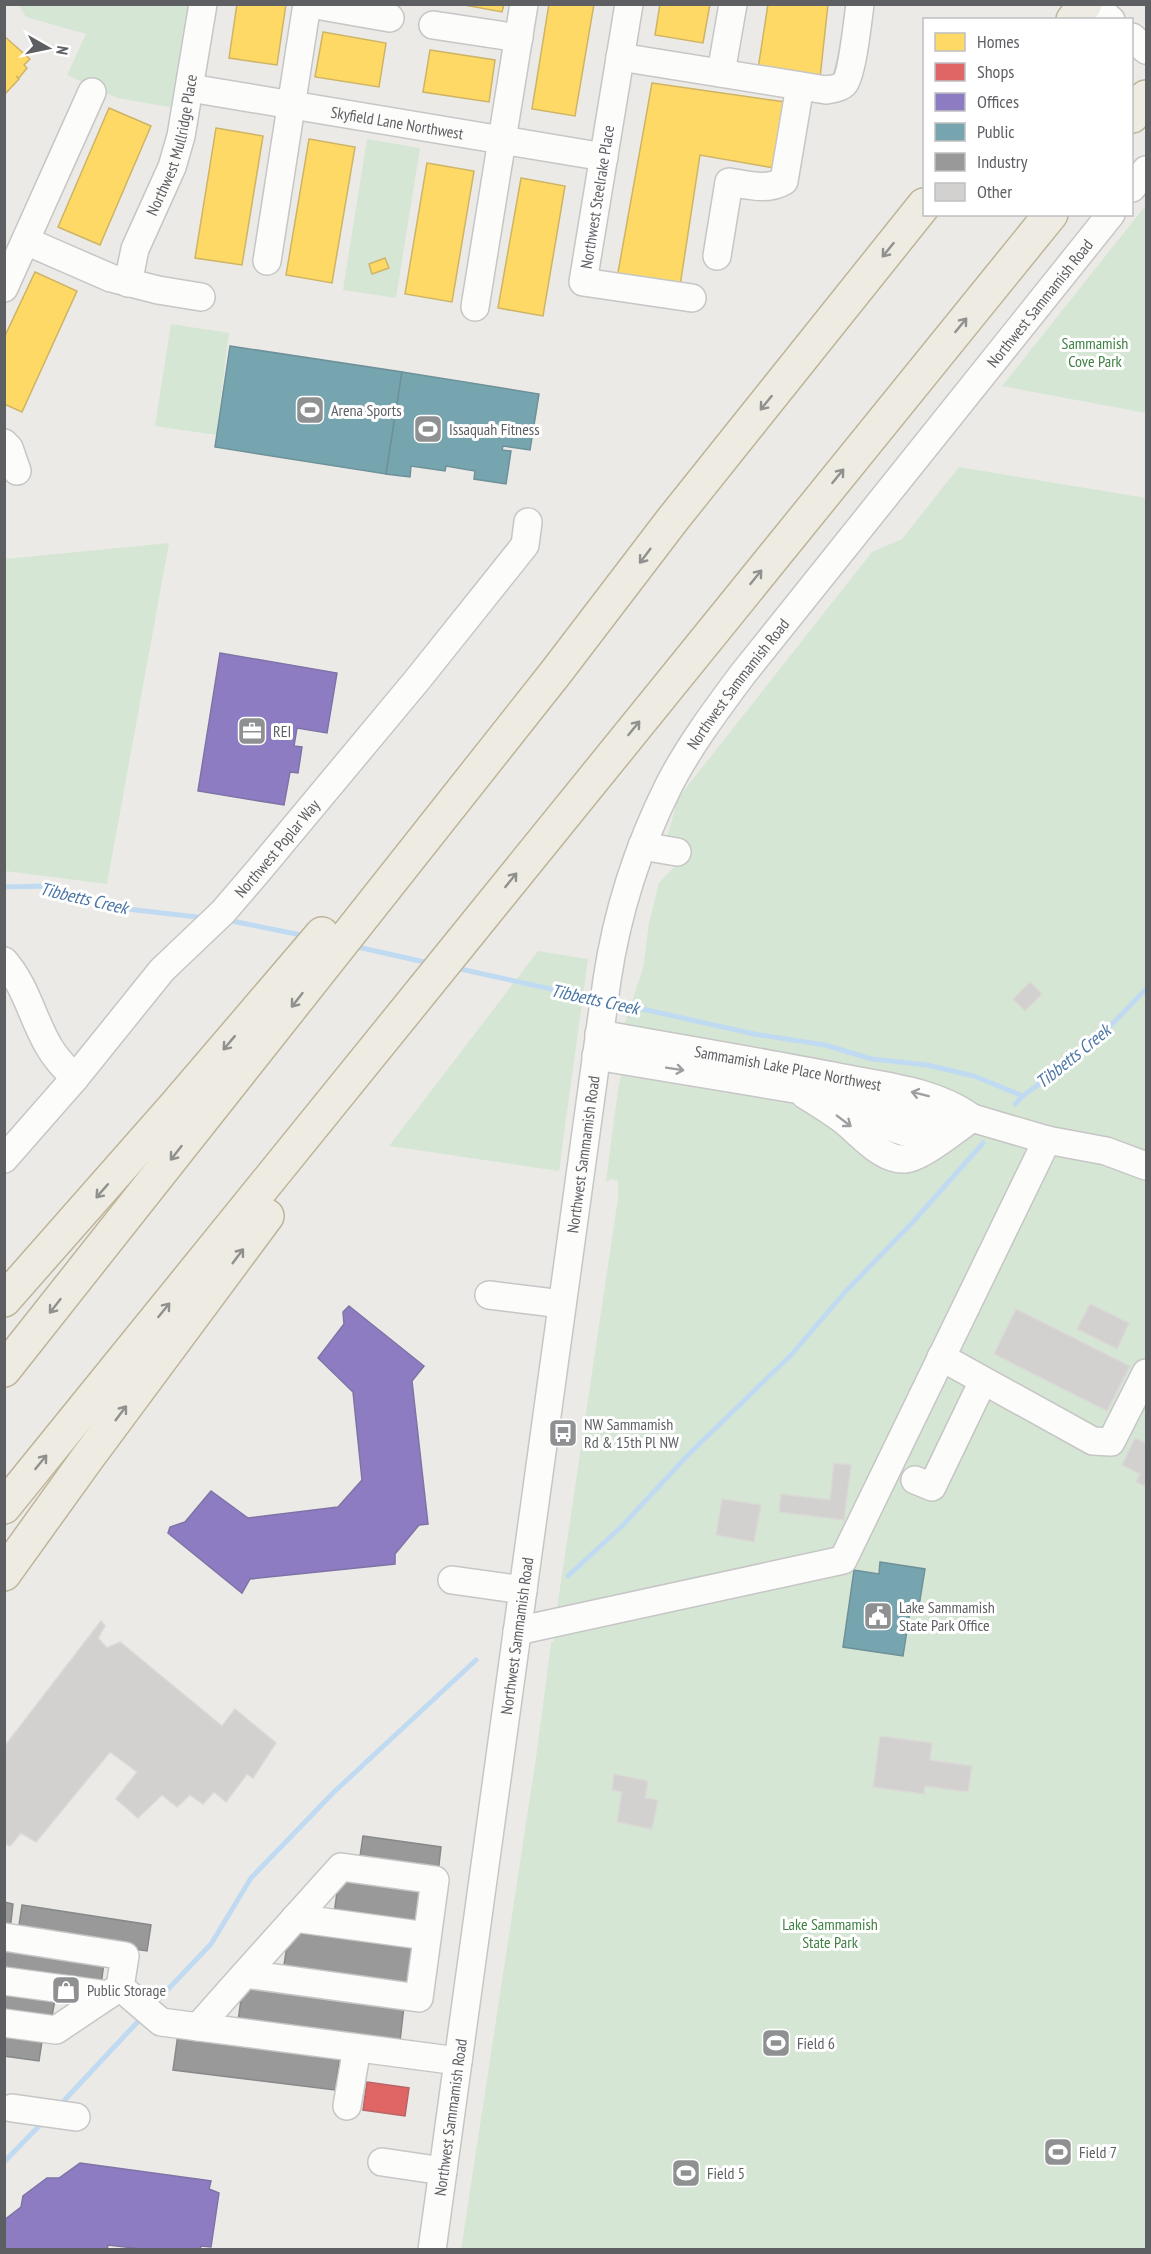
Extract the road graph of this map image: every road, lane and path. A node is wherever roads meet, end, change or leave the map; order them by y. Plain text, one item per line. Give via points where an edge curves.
1 (203, 4) edge
2 (308, 4) edge
3 (524, 4) edge
4 (629, 4) edge
5 (733, 4) edge
6 (860, 4) edge
7 (1085, 4) edge
8 (1093, 4) edge
9 (390, 18) dead end
10 (1074, 18) edge
11 (1109, 18) edge
12 (433, 24) dead end
13 (519, 38) junction
14 (1133, 39) edge
15 (1146, 50) edge
16 (620, 57) junction
17 (722, 73) junction
18 (800, 86) junction
19 (190, 88) junction
20 (92, 92) dead end
21 (1146, 98) edge
22 (292, 105) junction
23 (1133, 114) edge
24 (502, 140) junction
25 (604, 157) junction
26 (1146, 170) edge
27 (1133, 186) edge
28 (923, 206) edge
29 (1049, 216) edge
30 (1108, 216) edge
31 (26, 241) junction
32 (717, 256) dead end
33 (267, 261) dead end
34 (128, 283) junction
35 (4, 288) edge
36 (201, 297) dead end
37 (692, 298) dead end
38 (475, 307) dead end
39 (4, 443) edge
40 (16, 471) dead end
41 (528, 522) dead end
42 (642, 846) junction
43 (677, 852) dead end
44 (320, 952) junction
45 (4, 961) edge
46 (434, 976) junction
47 (599, 1035) junction
48 (75, 1078) junction
49 (795, 1089) junction
50 (843, 1097) junction
51 (972, 1118) junction
52 (941, 1140) junction
53 (1047, 1140) junction
54 (4, 1159) edge
55 (1146, 1166) edge
56 (489, 1295) dead end
57 (4, 1300) edge
58 (562, 1304) junction
59 (941, 1357) junction
60 (4, 1370) edge
61 (1146, 1373) edge
62 (983, 1381) junction
63 (86, 1460) junction
64 (888, 1468) junction
65 (4, 1507) edge
66 (4, 1563) edge
67 (4, 1574) edge
68 (452, 1580) dead end
69 (523, 1590) junction
70 (517, 1631) junction
71 (295, 1918) junction
72 (428, 1936) junction
73 (4, 1937) edge
74 (245, 1974) junction
75 (4, 1981) edge
76 (122, 1995) junction
77 (4, 2023) edge
78 (198, 2027) junction
79 (357, 2048) junction
80 (458, 2061) junction
81 (347, 2106) dead end
82 (12, 2108) dead end
83 (76, 2117) dead end
84 (382, 2162) dead end
85 (443, 2171) junction
86 (432, 2250) edge

1 - 19 street, Northwest Mullridge Place
2 - 9 street
2 - 22 street
3 - 13 street
4 - 16 street, Northwest Steelrake Place
5 - 17 street
6 - 18 street via 845,84 826,90
7 - 10 highway
8 - 11 street
12 - 13 street
13 - 24 street
14 - 15 street
16 - 17 street
16 - 25 street, Northwest Steelrake Place
17 - 18 street
18 - 32 street via 784,181 765,187 729,182
19 - 22 street, Skyfield Lane Northwest
19 - 34 street, Northwest Mullridge Place via 172,167 135,249
20 - 31 street
21 - 23 highway
22 - 24 street, Skyfield Lane Northwest
22 - 33 street
24 - 25 street, Skyfield Lane Northwest
24 - 38 street
25 - 37 street, Northwest Steelrake Place via 583,282 646,286
26 - 27 street
28 -> 44 highway via 557,671
46 -> 29 highway
30 - 42 street, Northwest Sammamish Road via 741,675 681,763
31 - 34 street
31 - 35 street
34 - 36 street
39 - 40 street
41 - 48 street, Northwest Poplar Way via 525,545 411,671 223,912 162,969
42 - 43 street
42 - 47 street, Northwest Sammamish Road via 621,911
44 -> 57 highway
44 -> 60 highway
45 - 48 street via 17,975 48,1047
63 -> 46 highway via 267,1217
65 -> 46 highway
47 -> 49 street, Sammamish Lake Place Northwest
51 -> 47 street, Sammamish Lake Place Northwest via 945,1101 921,1094
47 - 58 street, Northwest Sammamish Road
48 - 54 street, Northwest Poplar Way
49 - 50 street, Sammamish Lake Place Northwest
49 -> 52 street via 894,1158 907,1159
50 - 51 street, Sammamish Lake Place Northwest via 938,1119
50 - 52 street via 893,1130
51 - 52 street
51 - 53 street, Sammamish Lake Place Northwest
53 - 55 street, Sammamish Lake Place Northwest via 1106,1151
53 - 59 street
56 - 58 street
58 - 69 street, Northwest Sammamish Road
59 - 62 street
59 - 64 street
61 - 62 street via 1111,1442 1093,1441
62 - 64 street via 932,1487 918,1472
63 - 66 highway
63 - 67 highway
64 - 70 street via 843,1560
68 - 69 street
69 - 70 street, Northwest Sammamish Road
70 - 80 street, Northwest Sammamish Road
71 - 72 street
71 - 72 street via 341,1867 435,1880
71 - 74 street
72 - 74 street via 419,1998
73 - 76 street via 125,1956
74 - 78 street
75 - 76 street
76 - 77 street via 56,2030
76 - 78 street via 161,2022
78 - 79 street
79 - 80 street
79 - 81 street
80 - 85 street, Northwest Sammamish Road
82 - 83 street
84 - 85 street
85 - 86 street, Northwest Sammamish Road

